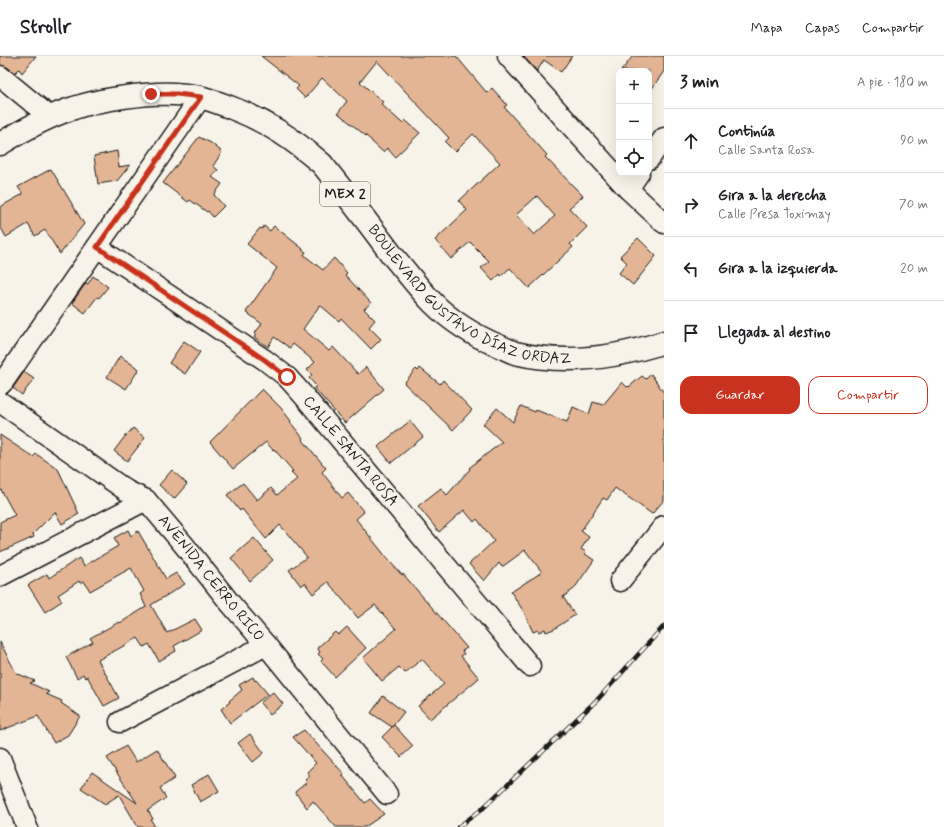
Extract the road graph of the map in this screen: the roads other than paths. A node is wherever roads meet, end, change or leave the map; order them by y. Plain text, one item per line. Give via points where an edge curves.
1 (508, 56) edge
2 (0, 76) edge
3 (201, 97) junction
4 (50, 117) junction
5 (664, 138) edge
6 (0, 144) edge
7 (652, 156) edge
8 (637, 176) edge
9 (628, 189) junction
10 (664, 223) edge
11 (97, 247) junction
12 (664, 342) edge
13 (0, 385) edge
14 (0, 402) edge
15 (146, 500) junction
16 (664, 526) edge
17 (0, 576) edge
18 (620, 581) dead end
19 (266, 645) junction
20 (530, 666) dead end
21 (120, 722) dead end
22 (0, 758) edge
23 (387, 794) dead end
24 (27, 827) edge

1 - 9 street
2 - 4 street
3 - 4 main road, BOULEVARD GUSTAVO DÍAZ ORDAZ / MEX 2 via 177,94 126,96 74,108
3 - 11 street
3 - 12 main road, BOULEVARD GUSTAVO DÍAZ ORDAZ / MEX 2 via 263,121 286,135 322,164 416,284 434,304 470,332 514,352 544,358 594,358
4 - 6 main road, BOULEVARD GUSTAVO DÍAZ ORDAZ / MEX 2
5 - 7 street
8 - 9 street
9 - 10 street
11 - 13 street
11 - 20 street, CALLE SANTA ROSA via 287,377
14 - 15 street, AVENIDA CERRO RICO via 127,491
15 - 17 street
15 - 19 street, AVENIDA CERRO RICO
16 - 18 street
19 - 21 street
19 - 23 street, AVENIDA CERRO RICO
22 - 24 street

